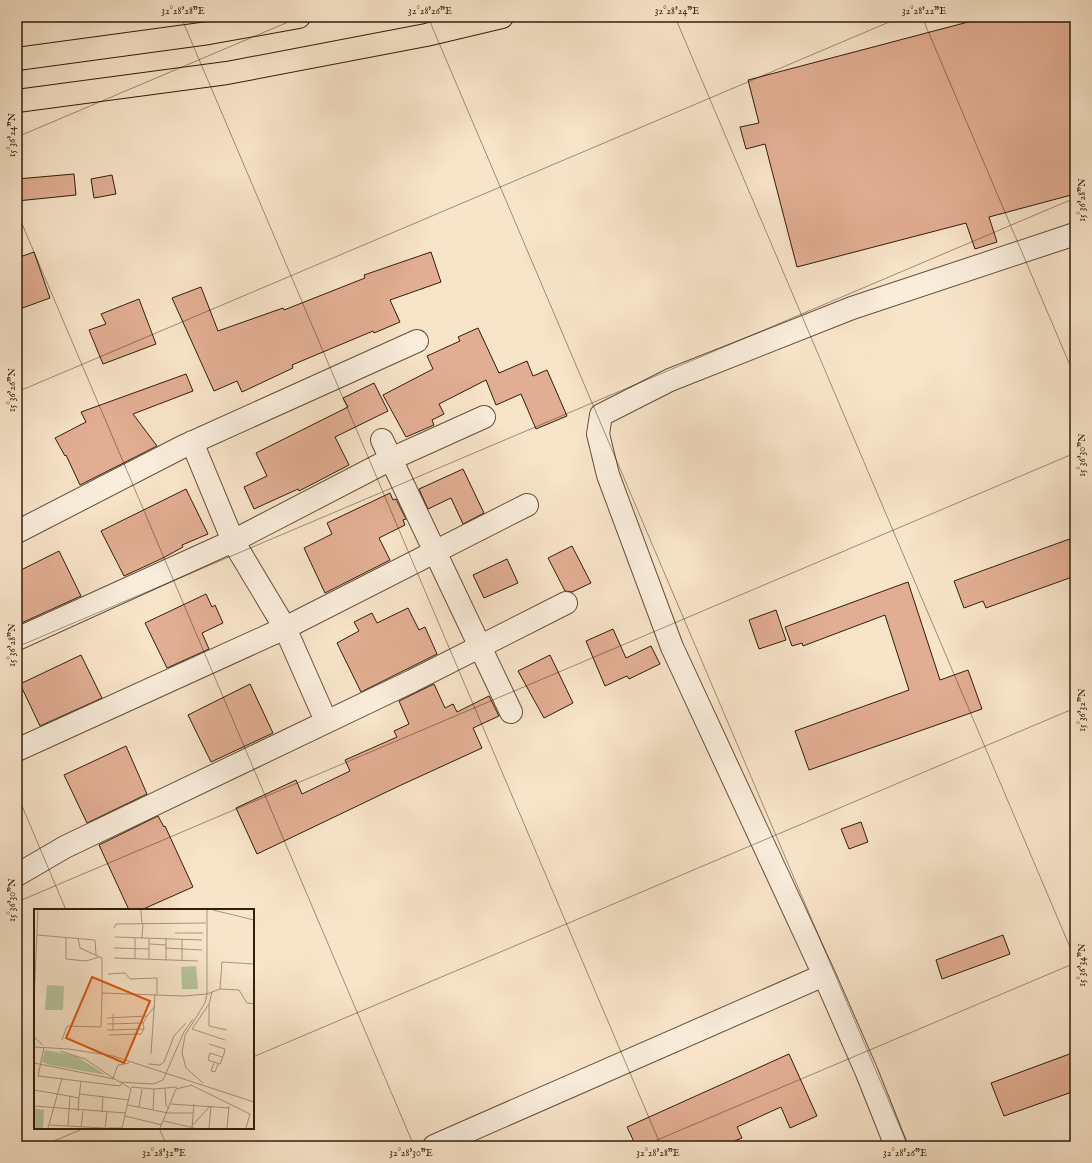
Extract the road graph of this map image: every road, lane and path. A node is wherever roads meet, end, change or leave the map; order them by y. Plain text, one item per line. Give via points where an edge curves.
1 (299, 17) edge
2 (502, 17) edge
3 (17, 59) edge
4 (17, 100) edge
5 (1075, 234) edge
6 (417, 341) dead end
7 (484, 417) dead end
8 (382, 440) dead end
9 (192, 442) junction
10 (391, 460) junction
11 (527, 505) dead end
12 (17, 532) edge
13 (233, 541) junction
14 (436, 553) junction
15 (566, 603) dead end
16 (285, 628) junction
17 (17, 639) edge
18 (480, 646) junction
19 (512, 712) dead end
20 (326, 721) junction
21 (17, 750) edge
22 (17, 875) edge
23 (824, 975) junction
24 (434, 1146) edge
25 (896, 1146) edge

1 - 3 highway via 209,33
2 - 4 highway via 426,35 227,73
5 - 23 street via 852,308 670,380 601,415 598,434 608,475 672,647
6 - 9 street
7 - 10 street
8 - 10 street
9 - 12 street
9 - 13 street
10 - 13 street
10 - 14 street
11 - 14 street
13 - 16 street
13 - 17 street
14 - 16 street
14 - 18 street
15 - 18 street
16 - 20 street
16 - 21 street
18 - 19 street
18 - 20 street
20 - 22 street via 65,846
23 - 24 street
23 - 25 street

